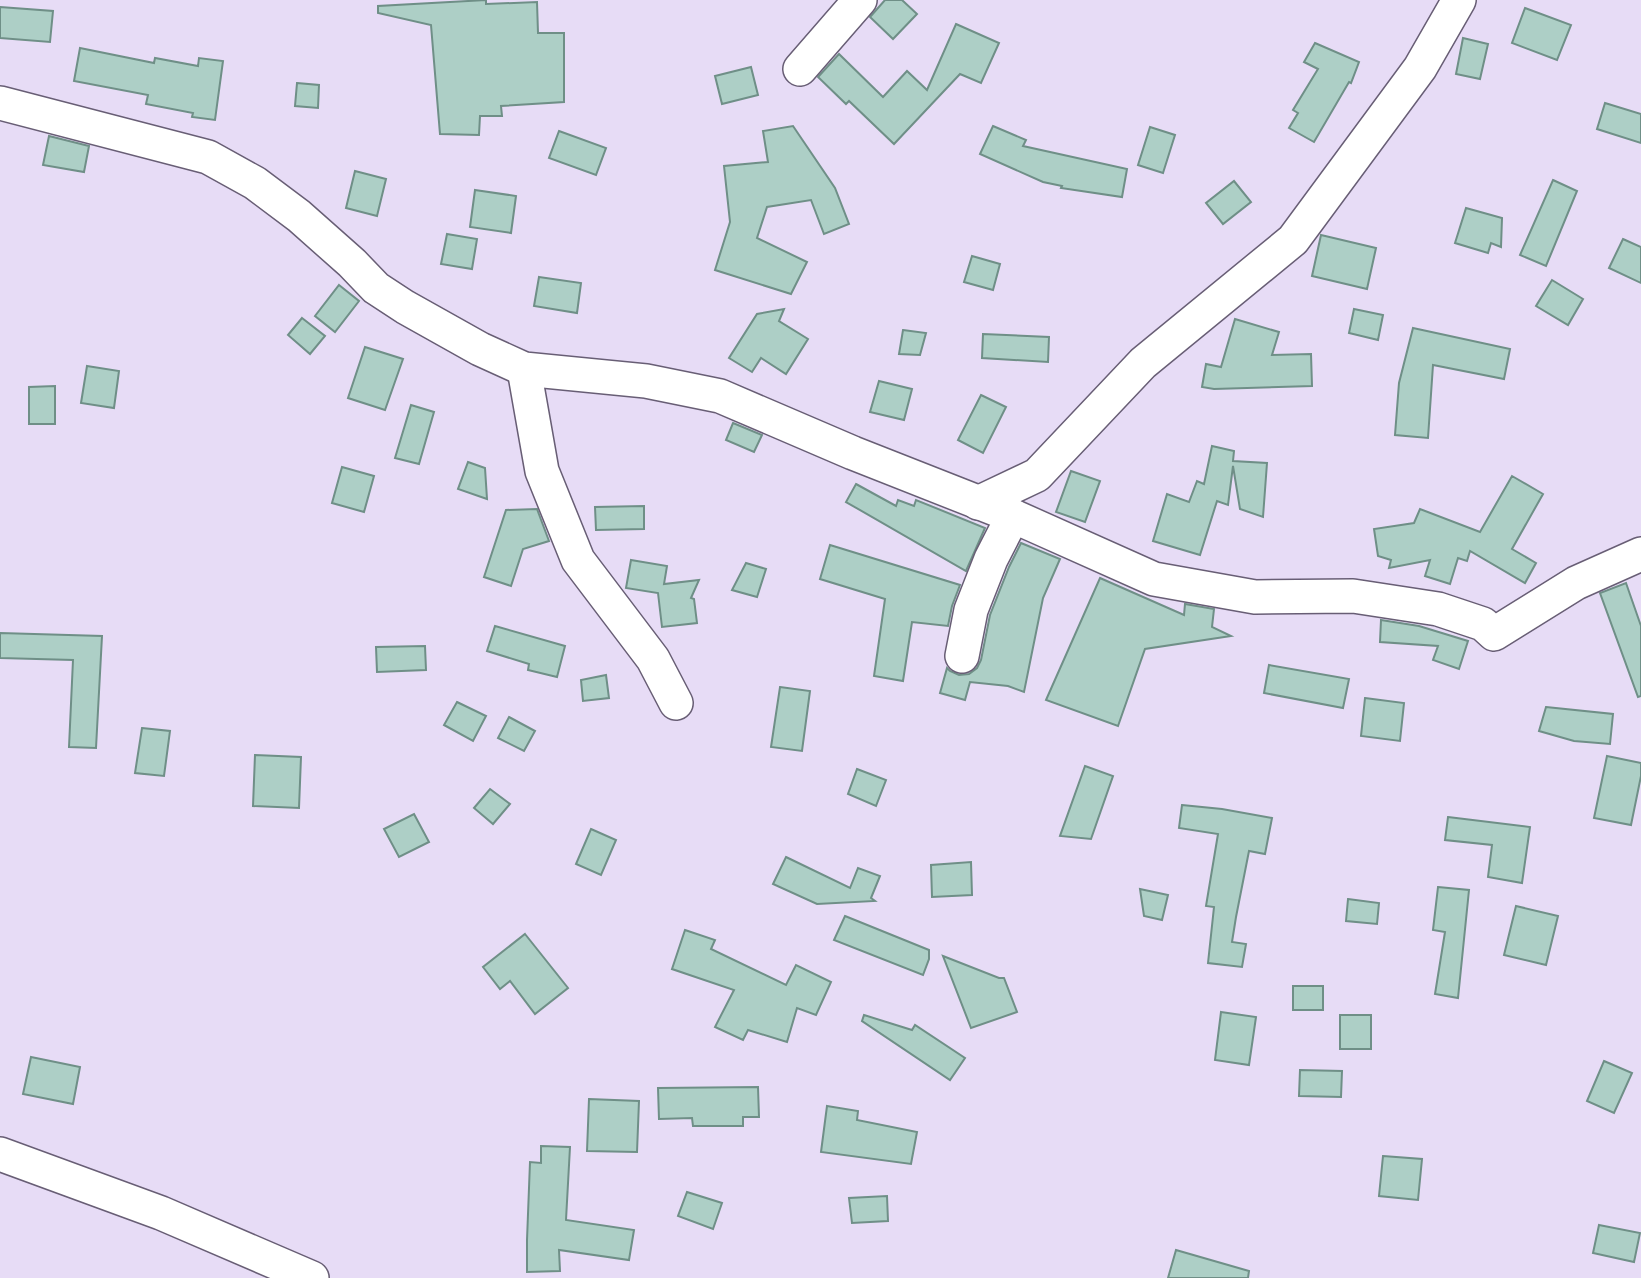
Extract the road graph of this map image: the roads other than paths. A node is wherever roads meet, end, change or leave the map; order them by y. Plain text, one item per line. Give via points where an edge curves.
1 (860, 0) edge
2 (1458, 0) edge
3 (800, 69) dead end
4 (0, 103) edge
5 (524, 369) junction
6 (978, 503) junction
7 (1013, 516) junction
8 (1641, 554) edge
9 (962, 656) dead end
10 (676, 703) dead end
11 (0, 1154) edge
12 (312, 1278) edge

1 - 3 street
2 - 6 street via 1420,68 1293,240 1143,363 1037,475
4 - 5 street via 208,157 256,183 299,216 376,288
5 - 6 street via 646,381 720,396
5 - 10 street via 541,471 578,559 653,659
6 - 7 street
7 - 8 street via 1154,579 1255,597 1353,596 1438,609 1483,624 1494,634 1576,583
7 - 9 street via 971,610
11 - 12 street via 160,1213

